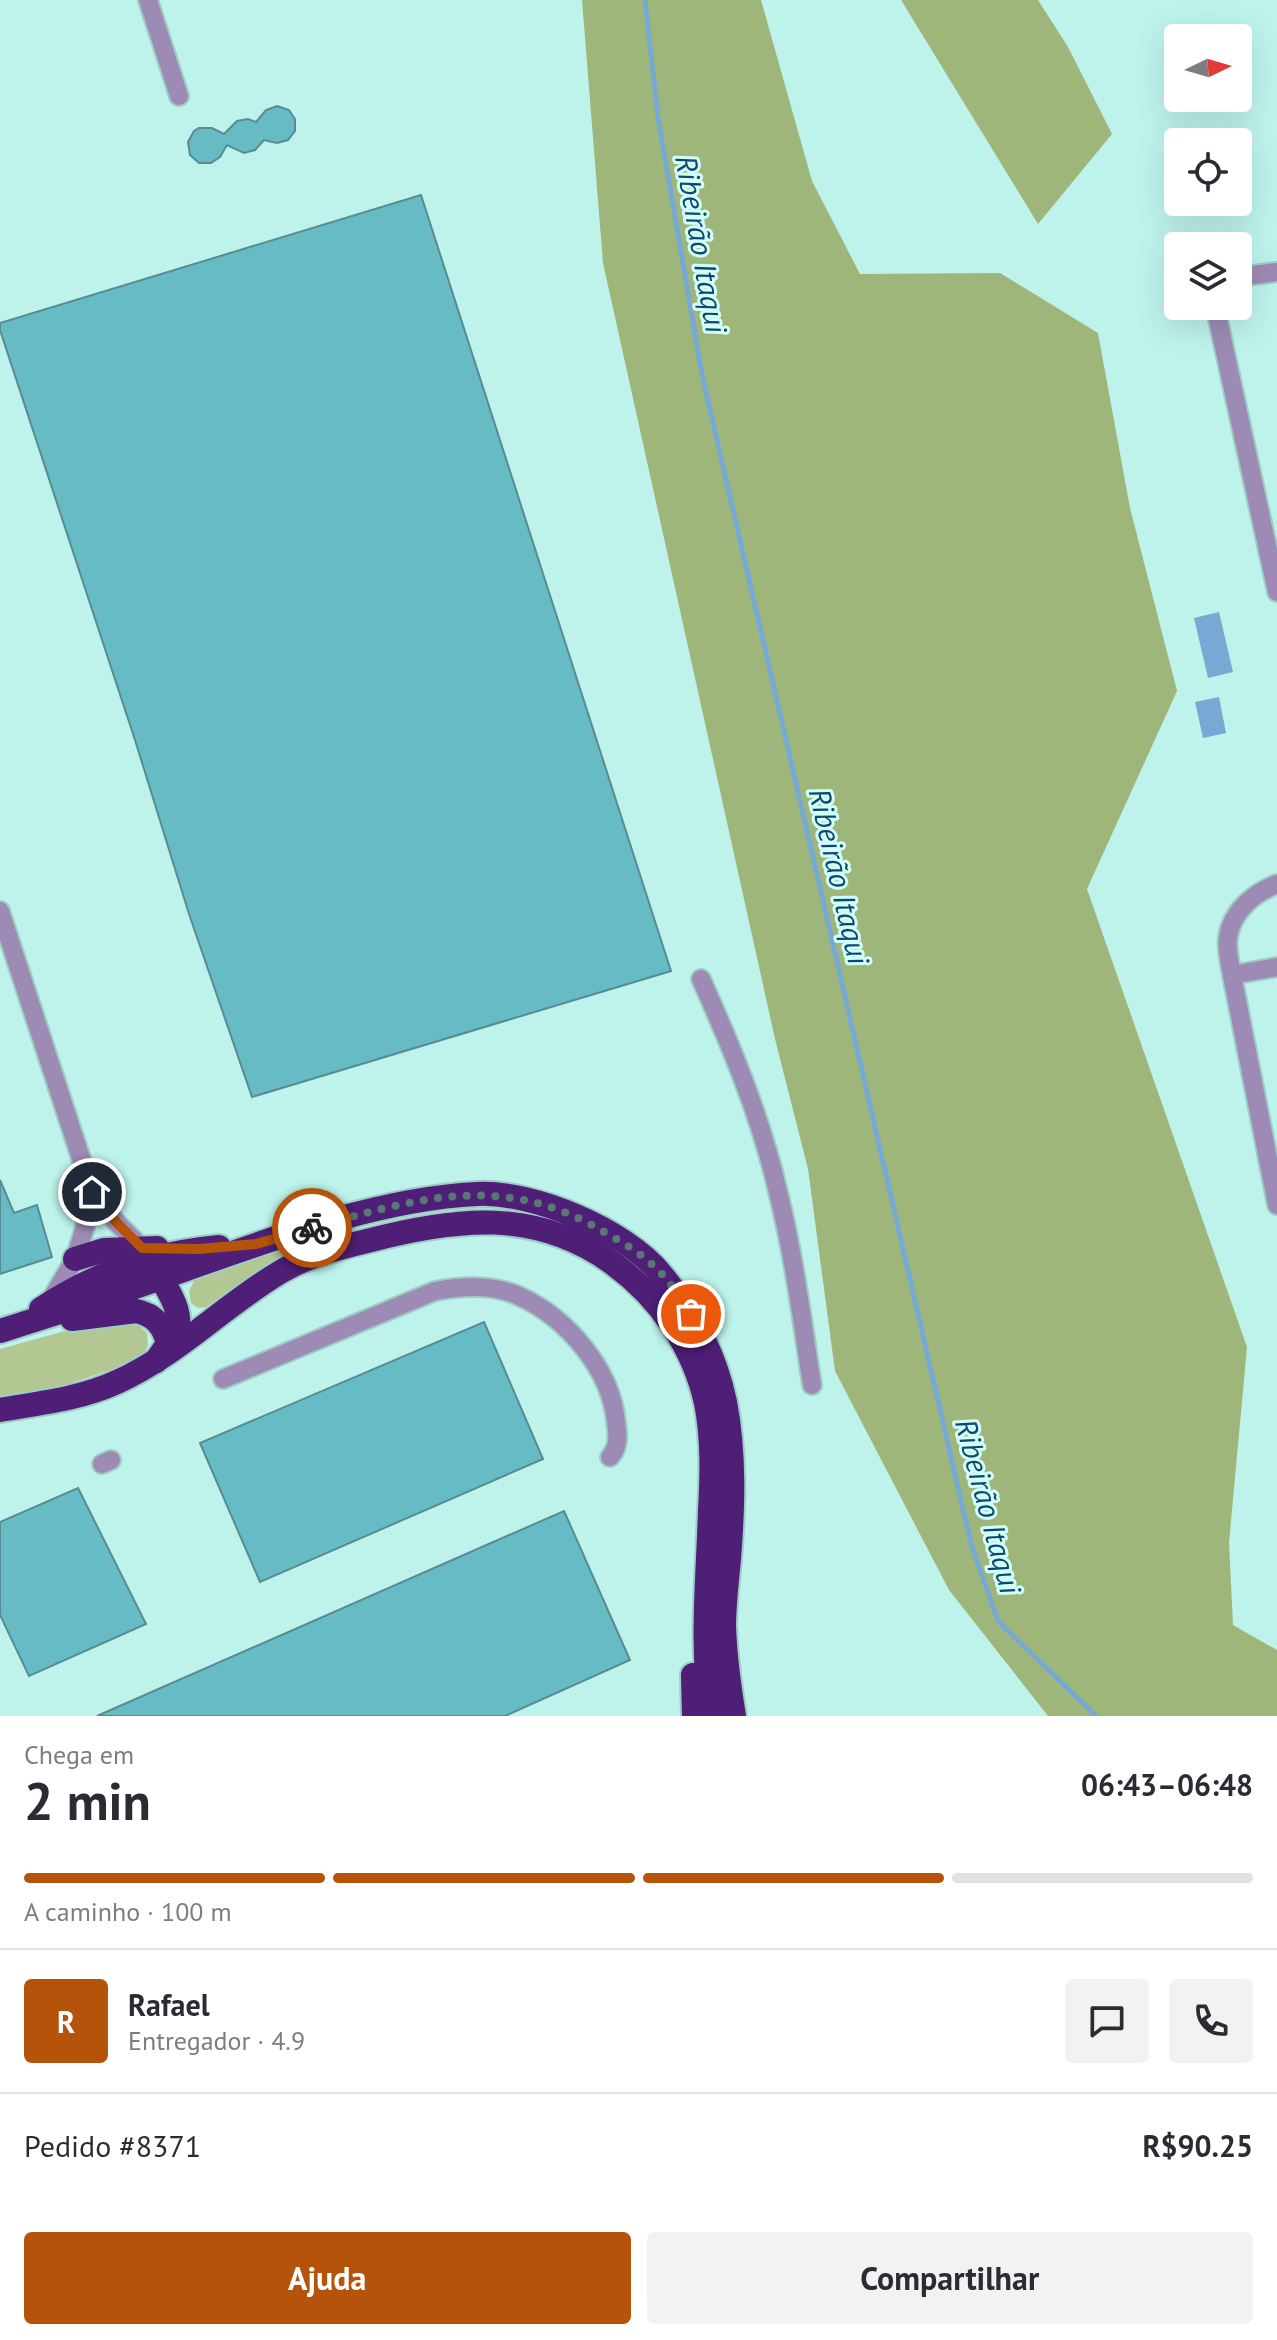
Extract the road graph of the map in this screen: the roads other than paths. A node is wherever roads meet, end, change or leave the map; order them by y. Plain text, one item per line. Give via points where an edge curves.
1 (148, 0) edge
2 (179, 96) dead end
3 (1277, 272) edge
4 (1252, 275) edge
5 (1218, 320) edge
6 (1277, 592) edge
7 (1277, 884) edge
8 (0, 911) edge
9 (1277, 967) edge
10 (1232, 975) junction
11 (701, 979) dead end
12 (92, 1192) junction
13 (1277, 1205) edge
14 (256, 1244) junction
15 (75, 1259) junction
16 (151, 1261) junction
17 (49, 1303) junction
18 (6, 1329) edge
19 (162, 1353) junction
20 (223, 1379) dead end
21 (812, 1385) dead end
22 (706, 1401) junction
23 (0, 1410) edge
24 (610, 1457) dead end
25 (694, 1716) edge
26 (712, 1716) edge
27 (734, 1716) edge

1 - 2 street
3 - 4 street
5 - 6 street
7 - 10 street via 1239,909 1228,937
8 - 12 street
9 - 10 street
10 - 13 street
11 - 21 street via 756,1113 778,1190
12 - 15 street
12 - 16 street
14 - 16 highway
14 - 16 highway via 199,1249
14 - 27 highway via 369,1212 478,1194 523,1198 569,1212 619,1239 659,1271 709,1349 725,1402 732,1520 724,1623
15 - 16 highway via 91,1252
15 - 17 street
16 - 17 highway via 100,1275
16 - 18 highway
16 - 19 highway via 179,1319 175,1337
17 - 18 highway
18 - 19 highway via 136,1311 161,1326
19 - 22 highway via 194,1336 245,1294 317,1255 414,1229 504,1221 567,1237 630,1275 677,1333
19 - 23 highway via 90,1392
20 - 24 street via 435,1291 490,1287 547,1313 588,1353 607,1385 616,1415 618,1436
22 - 25 highway via 696,1516
22 - 26 highway via 712,1453 706,1628

